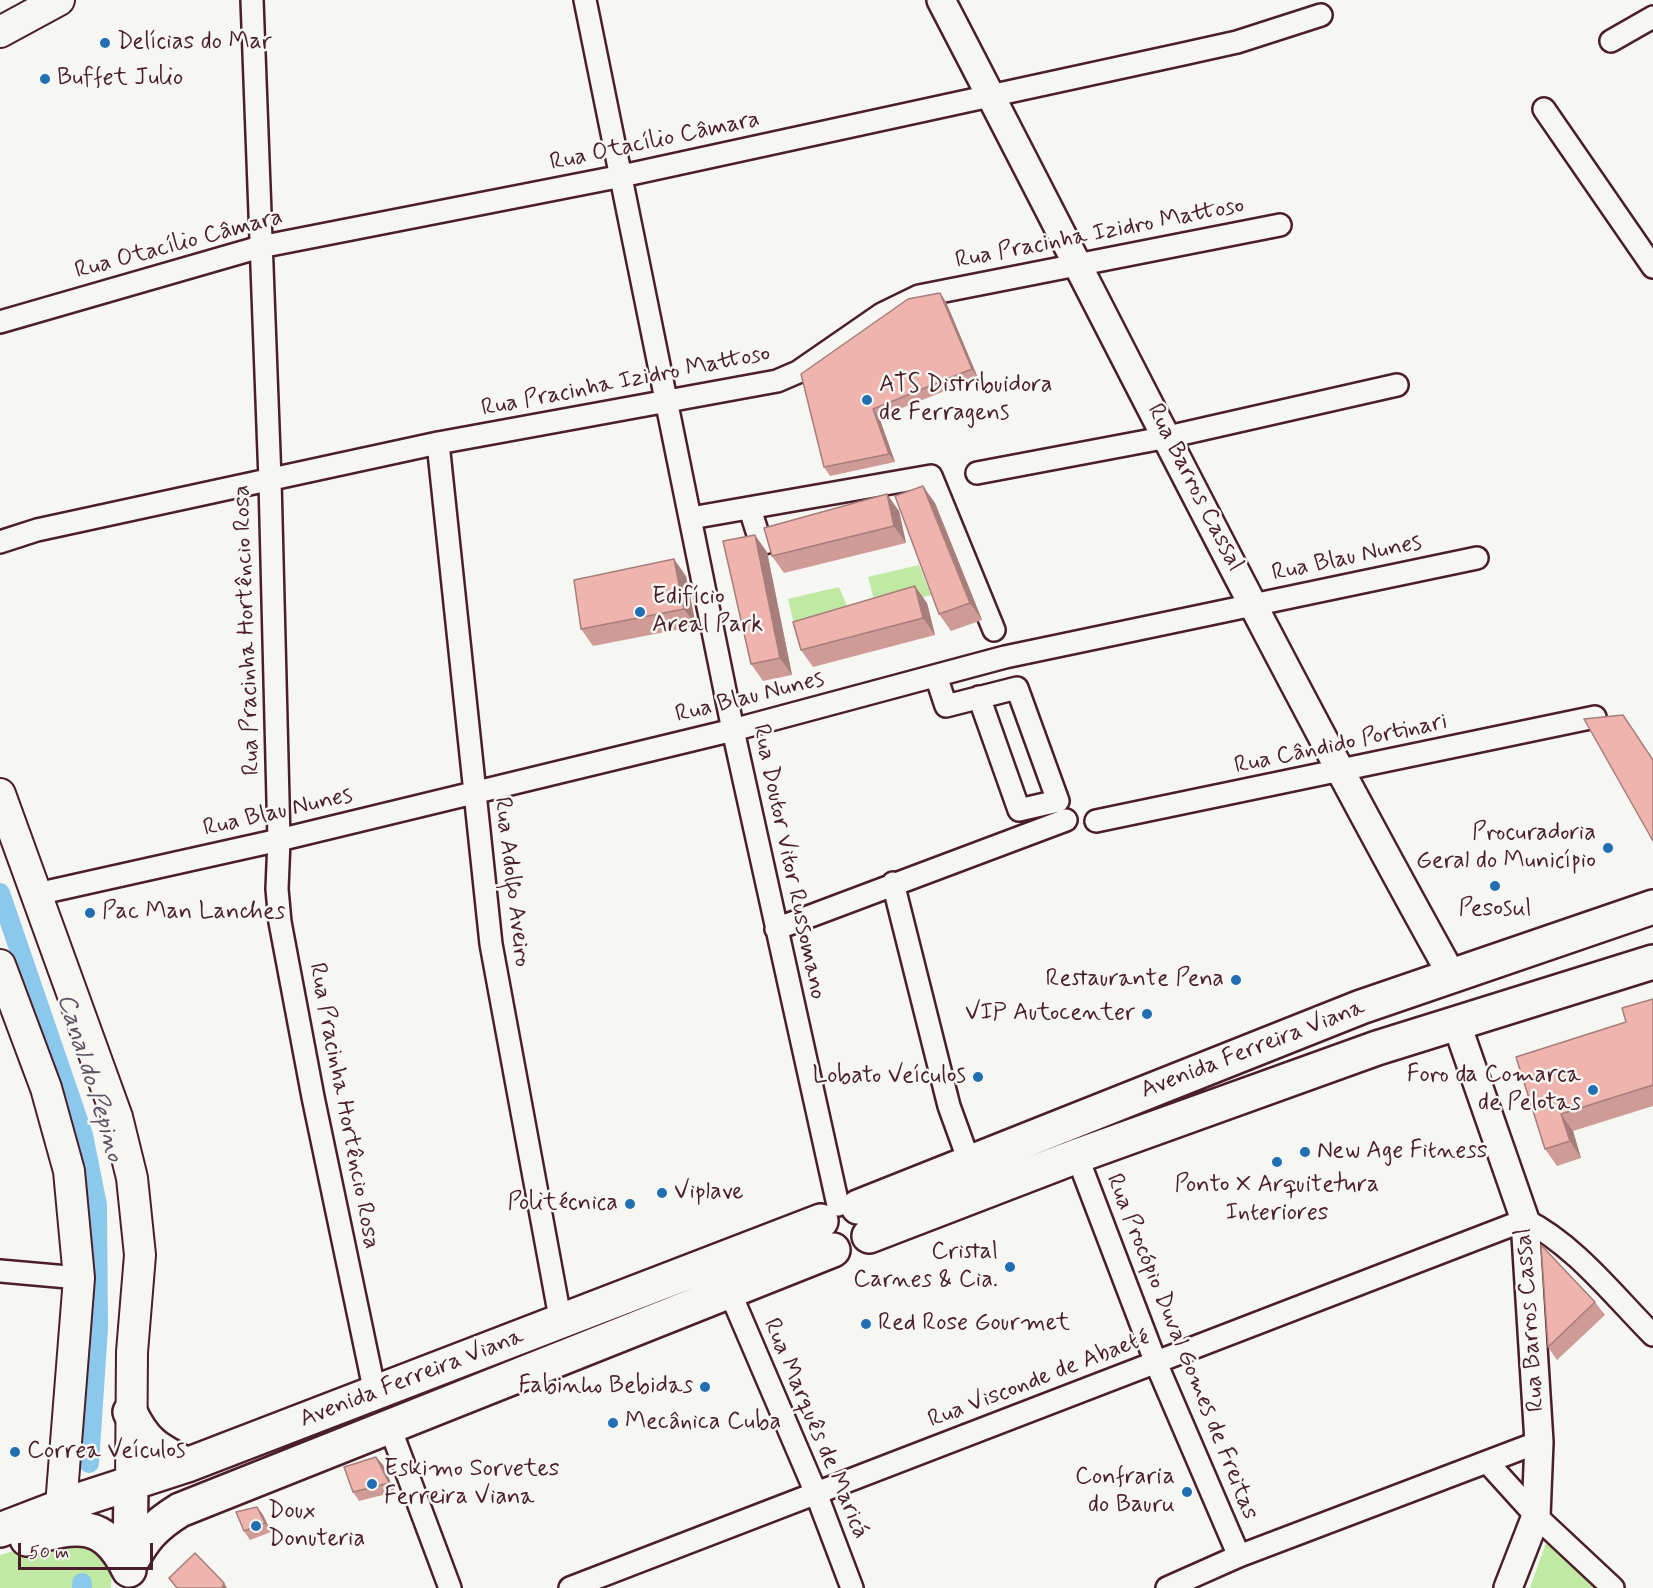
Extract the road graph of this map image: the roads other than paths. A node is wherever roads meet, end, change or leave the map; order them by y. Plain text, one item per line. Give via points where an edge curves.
1 (59, 0) edge
2 (252, 0) edge
3 (585, 0) edge
4 (941, 0) edge
5 (1321, 15) dead end
6 (1653, 17) edge
7 (0, 32) edge
8 (1611, 41) dead end
9 (990, 95) junction
10 (1544, 109) dead end
11 (622, 176) junction
12 (1280, 225) dead end
13 (260, 247) junction
14 (1650, 258) edge
15 (1080, 265) junction
16 (0, 322) edge
17 (1397, 385) dead end
18 (668, 402) junction
19 (1168, 438) junction
20 (438, 443) junction
21 (977, 473) dead end
22 (270, 480) junction
23 (900, 482) junction
24 (907, 503) edge
25 (750, 509) junction
26 (691, 518) junction
27 (817, 528) edge
28 (0, 542) edge
29 (1478, 558) dead end
30 (1253, 605) junction
31 (994, 630) dead end
32 (936, 676) junction
33 (979, 698) junction
34 (1595, 717) edge
35 (733, 730) junction
36 (1339, 772) junction
37 (474, 793) junction
38 (0, 794) edge
39 (1066, 820) dead end
40 (1096, 821) dead end
41 (279, 840) junction
42 (893, 884) junction
43 (36, 894) junction
44 (1653, 907) edge
45 (776, 928) junction
46 (1653, 962) edge
47 (0, 965) edge
48 (1451, 974) junction
49 (1456, 1022) junction
50 (1077, 1156) junction
51 (970, 1164) junction
52 (1525, 1220) junction
53 (844, 1224) junction
54 (0, 1271) edge
55 (79, 1278) junction
56 (729, 1290) junction
57 (561, 1323) junction
58 (1653, 1335) edge
59 (1156, 1363) junction
60 (375, 1393) junction
61 (130, 1412) junction
62 (389, 1425) junction
63 (1539, 1442) junction
64 (1488, 1463) junction
65 (187, 1465) junction
66 (131, 1485) junction
67 (816, 1493) junction
68 (61, 1506) junction
69 (1536, 1516) junction
70 (0, 1530) edge
71 (0, 1547) edge
72 (1239, 1556) junction
73 (129, 1574) edge
74 (450, 1588) edge
75 (570, 1588) edge
76 (852, 1588) edge
77 (1167, 1588) edge
78 (1508, 1588) edge
79 (1613, 1588) edge

1 - 7 main road
2 - 13 street, Rua Pracinha Hortêncio Rosa
3 - 11 street, Rua Doutor Vitor Russomano
4 - 9 street, Rua Barros Cassal
5 - 9 street, Rua Otacílio Câmara via 1237,42
6 - 8 street
9 - 11 street, Rua Otacílio Câmara
9 - 15 street, Rua Barros Cassal
10 - 14 street
11 - 13 street, Rua Otacílio Câmara
11 - 18 street, Rua Doutor Vitor Russomano
12 - 15 street, Rua Pracinha Izidro Mattoso
13 - 16 street, Rua Otacílio Câmara
13 - 22 street, Rua Pracinha Hortêncio Rosa
15 - 18 street, Rua Pracinha Izidro Mattoso via 919,296 882,314 798,372 777,381
15 - 19 street, Rua Barros Cassal
17 - 19 street
18 - 20 street, Rua Pracinha Izidro Mattoso
18 - 26 street, Rua Doutor Vitor Russomano
19 - 21 street
19 - 30 street, Rua Barros Cassal
20 - 22 street, Rua Pracinha Izidro Mattoso
20 - 37 street, Rua Adolfo Aveiro
22 - 28 street, Rua Pracinha Izidro Mattoso via 37,530
22 - 41 street, Rua Pracinha Hortêncio Rosa
23 - 24 street
23 - 25 street
23 - 31 street via 931,476
25 - 26 street
25 - 27 street via 761,544
26 - 35 street, Rua Doutor Vitor Russomano
29 - 30 street, Rua Blau Nunes
30 - 32 street, Rua Blau Nunes via 1005,657
30 - 36 street, Rua Barros Cassal
32 - 33 street via 946,706
32 - 35 street, Rua Blau Nunes
33 - 33 street via 1017,688 1058,801 1019,810
34 - 36 street, Rua Cândido Portinari
35 - 37 street, Rua Blau Nunes
35 - 45 street, Rua Doutor Vitor Russomano
36 - 40 street, Rua Cândido Portinari
36 - 48 street, Rua Barros Cassal
37 - 41 street, Rua Blau Nunes
37 - 57 street, Rua Adolfo Aveiro via 491,944
38 - 43 main road
39 - 42 street
41 - 43 street, Rua Blau Nunes
41 - 60 street, Rua Pracinha Hortêncio Rosa via 280,922
42 - 45 street
42 - 51 street via 949,1106
43 - 61 main road via 117,1117 132,1179 140,1255
44 - 48 main road, Avenida Ferreira Viana
45 - 53 street, Rua Doutor Vitor Russomano
46 - 49 main road, Avenida Ferreira Viana
47 - 55 main road via 46,1088 69,1172
48 - 51 main road, Avenida Ferreira Viana
49 - 50 main road, Avenida Ferreira Viana
49 - 52 street, Rua Barros Cassal
50 - 53 main road, Avenida Ferreira Viana
50 - 59 street, Rua Procópio Duval Gomes de Freitas
51 - 53 main road, Avenida Ferreira Viana
52 - 58 street via 1544,1229
52 - 59 street, Rua Visconde de Abaeté
52 - 63 street, Rua Barros Cassal
53 - 56 main road, Avenida Ferreira Viana
53 - 57 main road, Avenida Ferreira Viana
54 - 55 street
55 - 68 main road
56 - 62 main road, Avenida Ferreira Viana
56 - 67 street, Rua Marquês de Maricá
57 - 60 main road, Avenida Ferreira Viana
59 - 67 street, Rua Visconde de Abaeté
59 - 72 street, Rua Procópio Duval Gomes de Freitas
60 - 65 main road, Avenida Ferreira Viana
61 - 65 main road via 151,1445
61 - 66 main road
62 - 73 main road, Avenida Ferreira Viana via 180,1510 156,1525 142,1543
62 - 74 street
63 - 64 street
63 - 69 street, Rua Barros Cassal
64 - 69 street
64 - 72 street
65 - 66 main road, Avenida Ferreira Viana
66 - 68 main road, Avenida Ferreira Viana
66 - 73 main road
67 - 75 street, Rua Visconde de Abaeté
67 - 76 street, Rua Marquês de Maricá
68 - 70 main road, Avenida Ferreira Viana
69 - 78 street, Rua Barros Cassal
69 - 79 street
71 - 73 main road via 71,1527 80,1528 102,1533 115,1545
72 - 77 street

